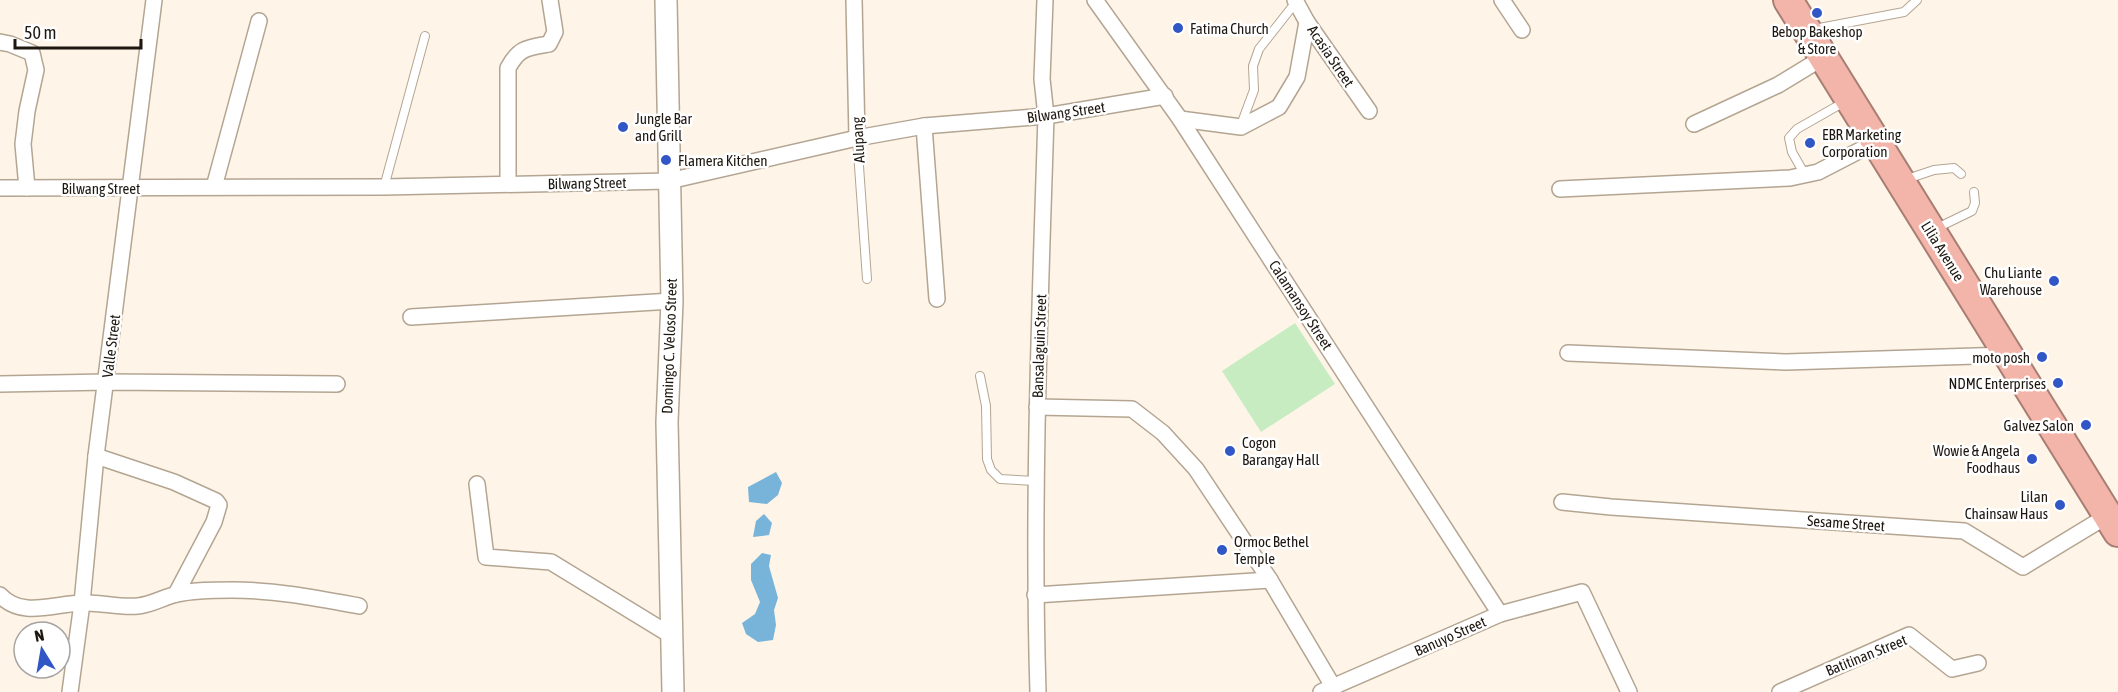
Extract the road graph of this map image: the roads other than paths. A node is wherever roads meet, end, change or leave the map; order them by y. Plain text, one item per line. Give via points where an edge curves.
1 (154, 0) edge
2 (550, 0) edge
3 (666, 0) edge
4 (854, 0) edge
5 (1045, 0) edge
6 (1095, 0) edge
7 (1502, 0) edge
8 (1788, 0) edge
9 (1917, 0) edge
10 (1296, 1) edge
11 (259, 21) dead end
12 (1307, 22) junction
13 (1522, 30) dead end
14 (1806, 31) junction
15 (425, 36) dead end
16 (0, 42) edge
17 (1824, 57) junction
18 (1165, 96) junction
19 (1850, 99) junction
20 (1369, 111) dead end
21 (1046, 116) junction
22 (1180, 119) junction
23 (1694, 124) dead end
24 (924, 126) junction
25 (1241, 127) junction
26 (857, 138) junction
27 (1876, 142) junction
28 (1961, 174) dead end
29 (1805, 175) junction
30 (669, 181) junction
31 (1900, 181) junction
32 (508, 184) junction
33 (214, 187) junction
34 (384, 187) junction
35 (0, 188) edge
36 (27, 188) junction
37 (129, 188) junction
38 (1560, 189) dead end
39 (1974, 192) dead end
40 (1931, 231) junction
41 (867, 279) dead end
42 (937, 299) dead end
43 (672, 301) junction
44 (411, 317) dead end
45 (1568, 353) dead end
46 (2007, 355) junction
47 (980, 376) dead end
48 (107, 382) junction
49 (0, 384) edge
50 (337, 384) dead end
51 (1037, 407) junction
52 (96, 456) junction
53 (1036, 481) junction
54 (477, 484) dead end
55 (1562, 502) dead end
56 (2112, 524) edge
57 (1270, 580) junction
58 (176, 594) junction
59 (0, 595) edge
60 (1035, 595) junction
61 (82, 603) junction
62 (358, 606) dead end
63 (1500, 614) junction
64 (672, 636) junction
65 (1978, 663) dead end
66 (1327, 690) edge
67 (70, 692) edge
68 (673, 692) edge
69 (1038, 692) edge
70 (1629, 692) edge
71 (1780, 692) edge

1 - 37 street, Valle Street
2 - 32 street via 555,32 549,44 515,55 508,68
3 - 30 main road, Domingo C. Veloso Street
4 - 26 street, Alupang
5 - 21 street, Bansalaguin Street via 1042,79
6 - 18 street, Calamansoy Street
7 - 13 street
8 - 14 highway, Lilia Avenue
9 - 14 lane via 1904,12
10 - 12 street, Acasia Street
10 - 25 lane via 1259,49 1253,66 1254,90
11 - 33 street
12 - 20 street, Acasia Street
12 - 25 street via 1297,77 1279,107
14 - 17 highway, Lilia Avenue
15 - 34 lane
16 - 36 street via 32,53 35,60 23,144
17 - 19 highway, Lilia Avenue
17 - 23 street via 1778,86
18 - 21 street, Bilwang Street
18 - 22 street, Calamansoy Street
19 - 27 highway, Lilia Avenue
19 - 29 lane via 1797,129 1789,138
21 - 24 street, Bilwang Street
21 - 51 street, Bansalaguin Street
22 - 25 street
22 - 63 street, Calamansoy Street
24 - 26 street, Bilwang Street
24 - 42 street
26 - 30 street, Bilwang Street
26 - 41 lane, Alupang
27 - 29 street
27 - 31 highway, Lilia Avenue
28 - 31 lane via 1954,168 1934,170
29 - 38 street
30 - 32 street, Bilwang Street
30 - 43 main road, Domingo C. Veloso Street
31 - 40 highway, Lilia Avenue
32 - 34 street, Bilwang Street
33 - 34 street, Bilwang Street
33 - 37 street, Bilwang Street
35 - 36 street, Bilwang Street
36 - 37 street, Bilwang Street
37 - 48 street, Valle Street
39 - 40 lane via 1972,211
40 - 46 highway, Lilia Avenue
43 - 44 street
43 - 64 main road, Domingo C. Veloso Street via 667,422
45 - 46 street via 1786,362
46 - 56 highway, Lilia Avenue
47 - 53 lane via 991,470 1000,479
48 - 49 street
48 - 50 street
48 - 52 street, Valle Street
51 - 53 street, Bansalaguin Street
51 - 57 street via 1132,409 1197,469
52 - 58 street via 174,482 219,505
52 - 61 street, Valle Street
53 - 60 street, Bansalaguin Street
54 - 64 street via 486,557 551,562
55 - 56 street, Sesame Street via 1964,531 2023,567
57 - 60 street
57 - 66 street
58 - 61 street via 138,606
58 - 62 street via 218,590 288,593
59 - 61 street via 17,606 32,608
60 - 69 street, Bansalaguin Street
61 - 67 street, Valle Street
63 - 66 street, Banuyo Street
63 - 70 street, Banuyo Street via 1582,591
64 - 68 main road, Domingo C. Veloso Street
65 - 71 street, Batitinan Street via 1952,669 1909,634

